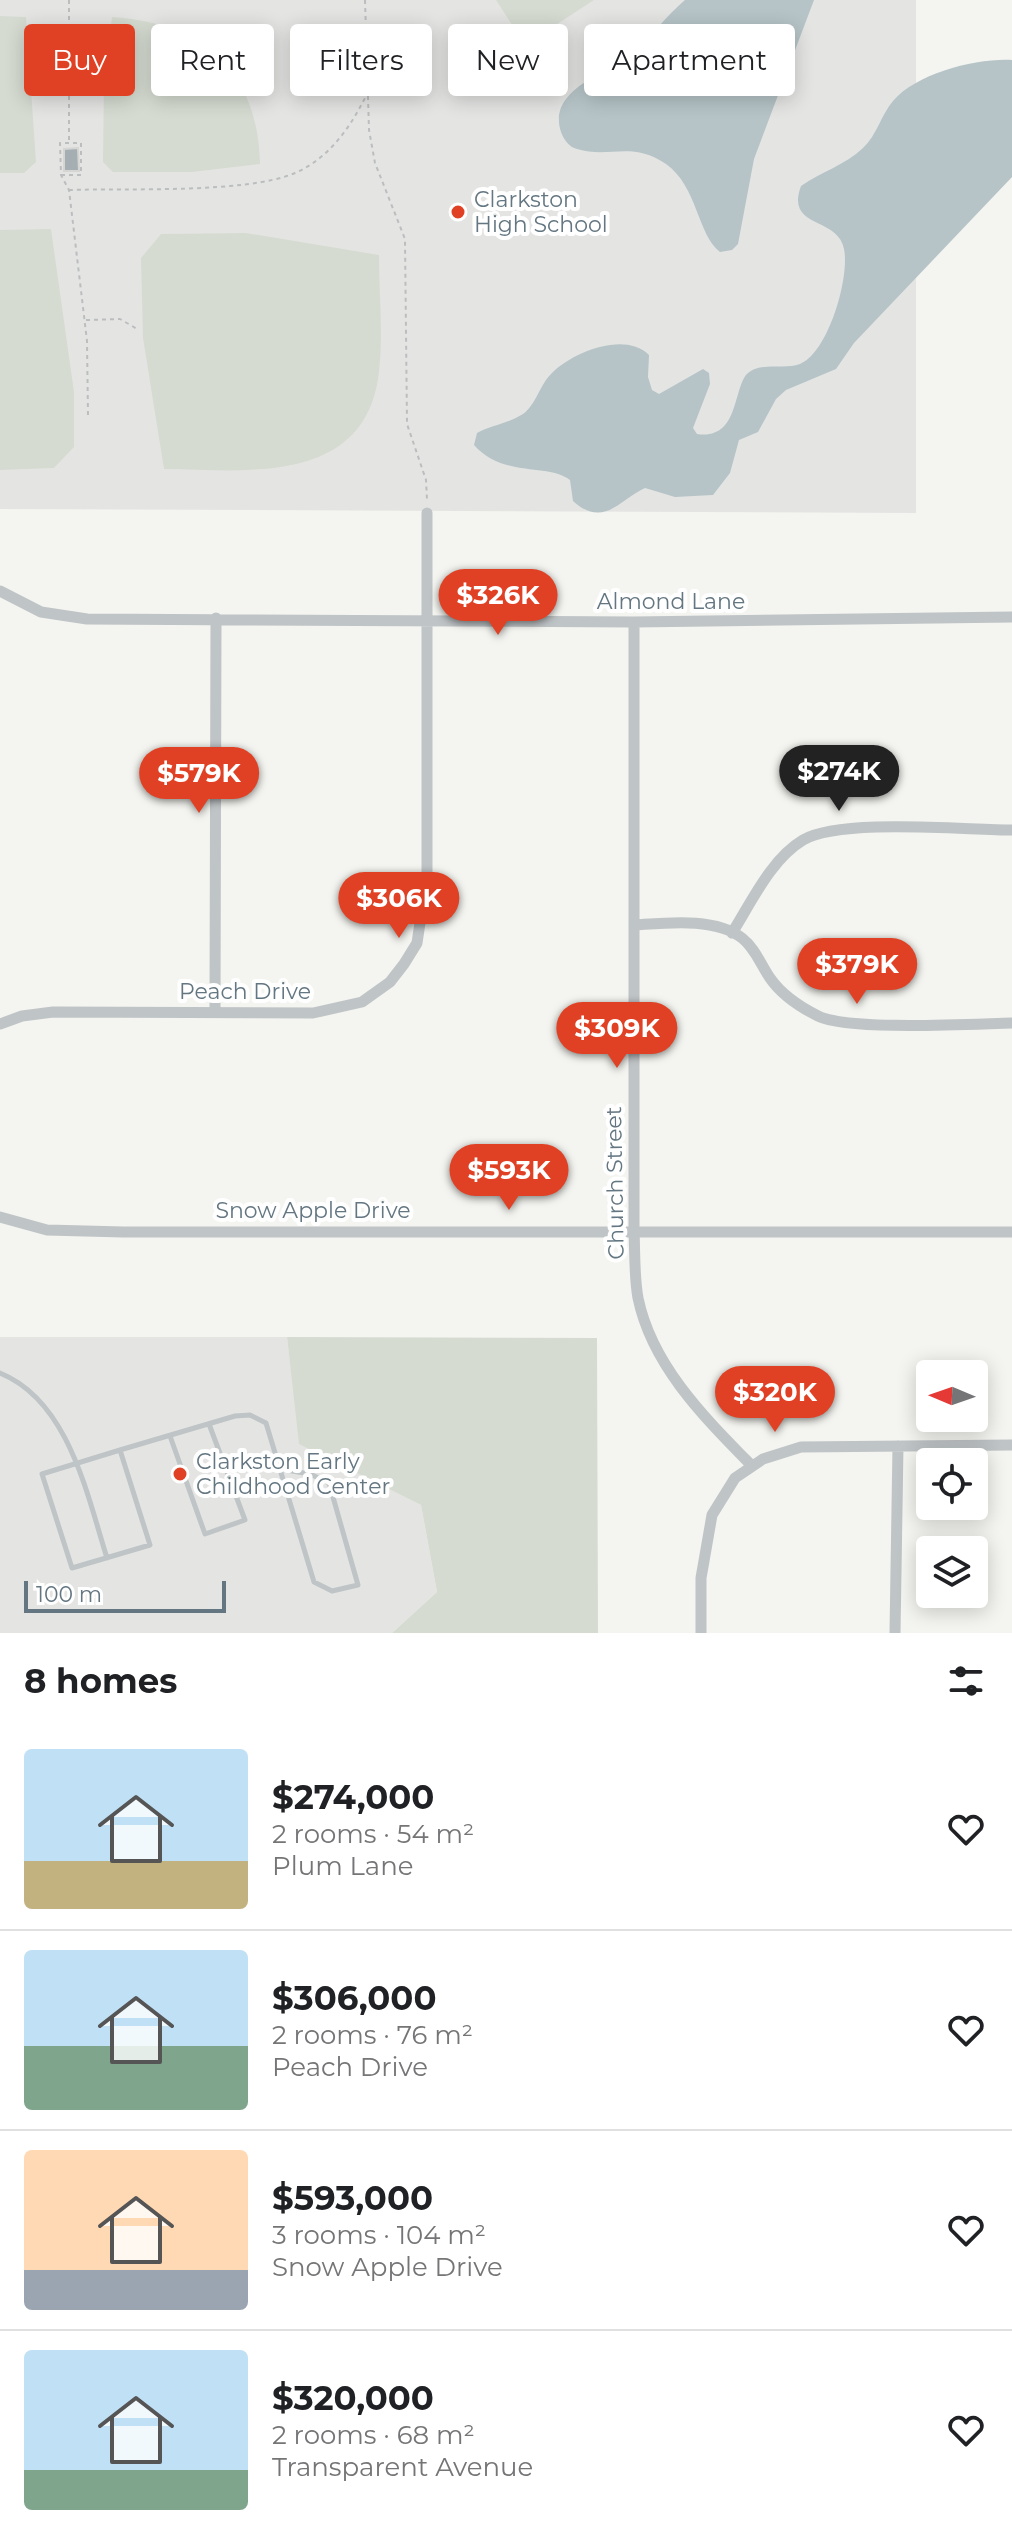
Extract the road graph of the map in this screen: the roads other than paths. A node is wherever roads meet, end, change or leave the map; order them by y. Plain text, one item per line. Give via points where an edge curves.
1 (427, 513) road end
2 (0, 591) edge
3 (1012, 617) edge
4 (216, 618) junction
5 (426, 619) junction
6 (634, 622) junction
7 (1012, 830) edge
8 (635, 925) junction
9 (732, 933) junction
10 (215, 1012) junction
11 (1012, 1023) edge
12 (0, 1024) edge
13 (0, 1217) edge
14 (634, 1230) junction
15 (1012, 1232) edge
16 (0, 1373) edge
17 (209, 1424) junction
18 (170, 1436) junction
19 (1012, 1445) edge
20 (898, 1446) junction
21 (120, 1450) junction
22 (77, 1463) junction
23 (752, 1466) junction
24 (280, 1469) junction
25 (107, 1558) junction
26 (701, 1633) edge
27 (895, 1633) edge

1 - 5 street, Peach Drive
2 - 4 street, Almond Lane via 41,612 87,619
3 - 6 street, Almond Lane
4 - 5 street, Almond Lane
4 - 10 street
5 - 6 street, Almond Lane
5 - 10 street, Peach Drive via 427,876 417,943 390,982 362,1002 313,1013
6 - 8 street, Church Street
7 - 9 street via 861,828 813,836 786,854
8 - 9 street via 692,924
8 - 14 street, Church Street
9 - 11 street via 750,947 772,981 820,1017 858,1024
10 - 12 street, Peach Drive via 53,1012
13 - 14 street, Snow Apple Drive via 63,1231
14 - 15 street, Snow Apple Drive
14 - 23 street, Church Street via 638,1298 660,1358 699,1411
16 - 22 lane via 53,1414
17 - 18 lane
17 - 18 lane via 245,1520 205,1534
17 - 24 lane via 250,1415 266,1423
18 - 21 lane
19 - 20 street
20 - 23 street via 801,1447
20 - 27 street
21 - 22 lane
21 - 25 lane via 150,1545
22 - 25 lane
22 - 25 lane via 42,1474 72,1568
23 - 26 street via 735,1478 712,1515 701,1578
24 - 24 lane via 314,1582 332,1591 358,1585 329,1483

